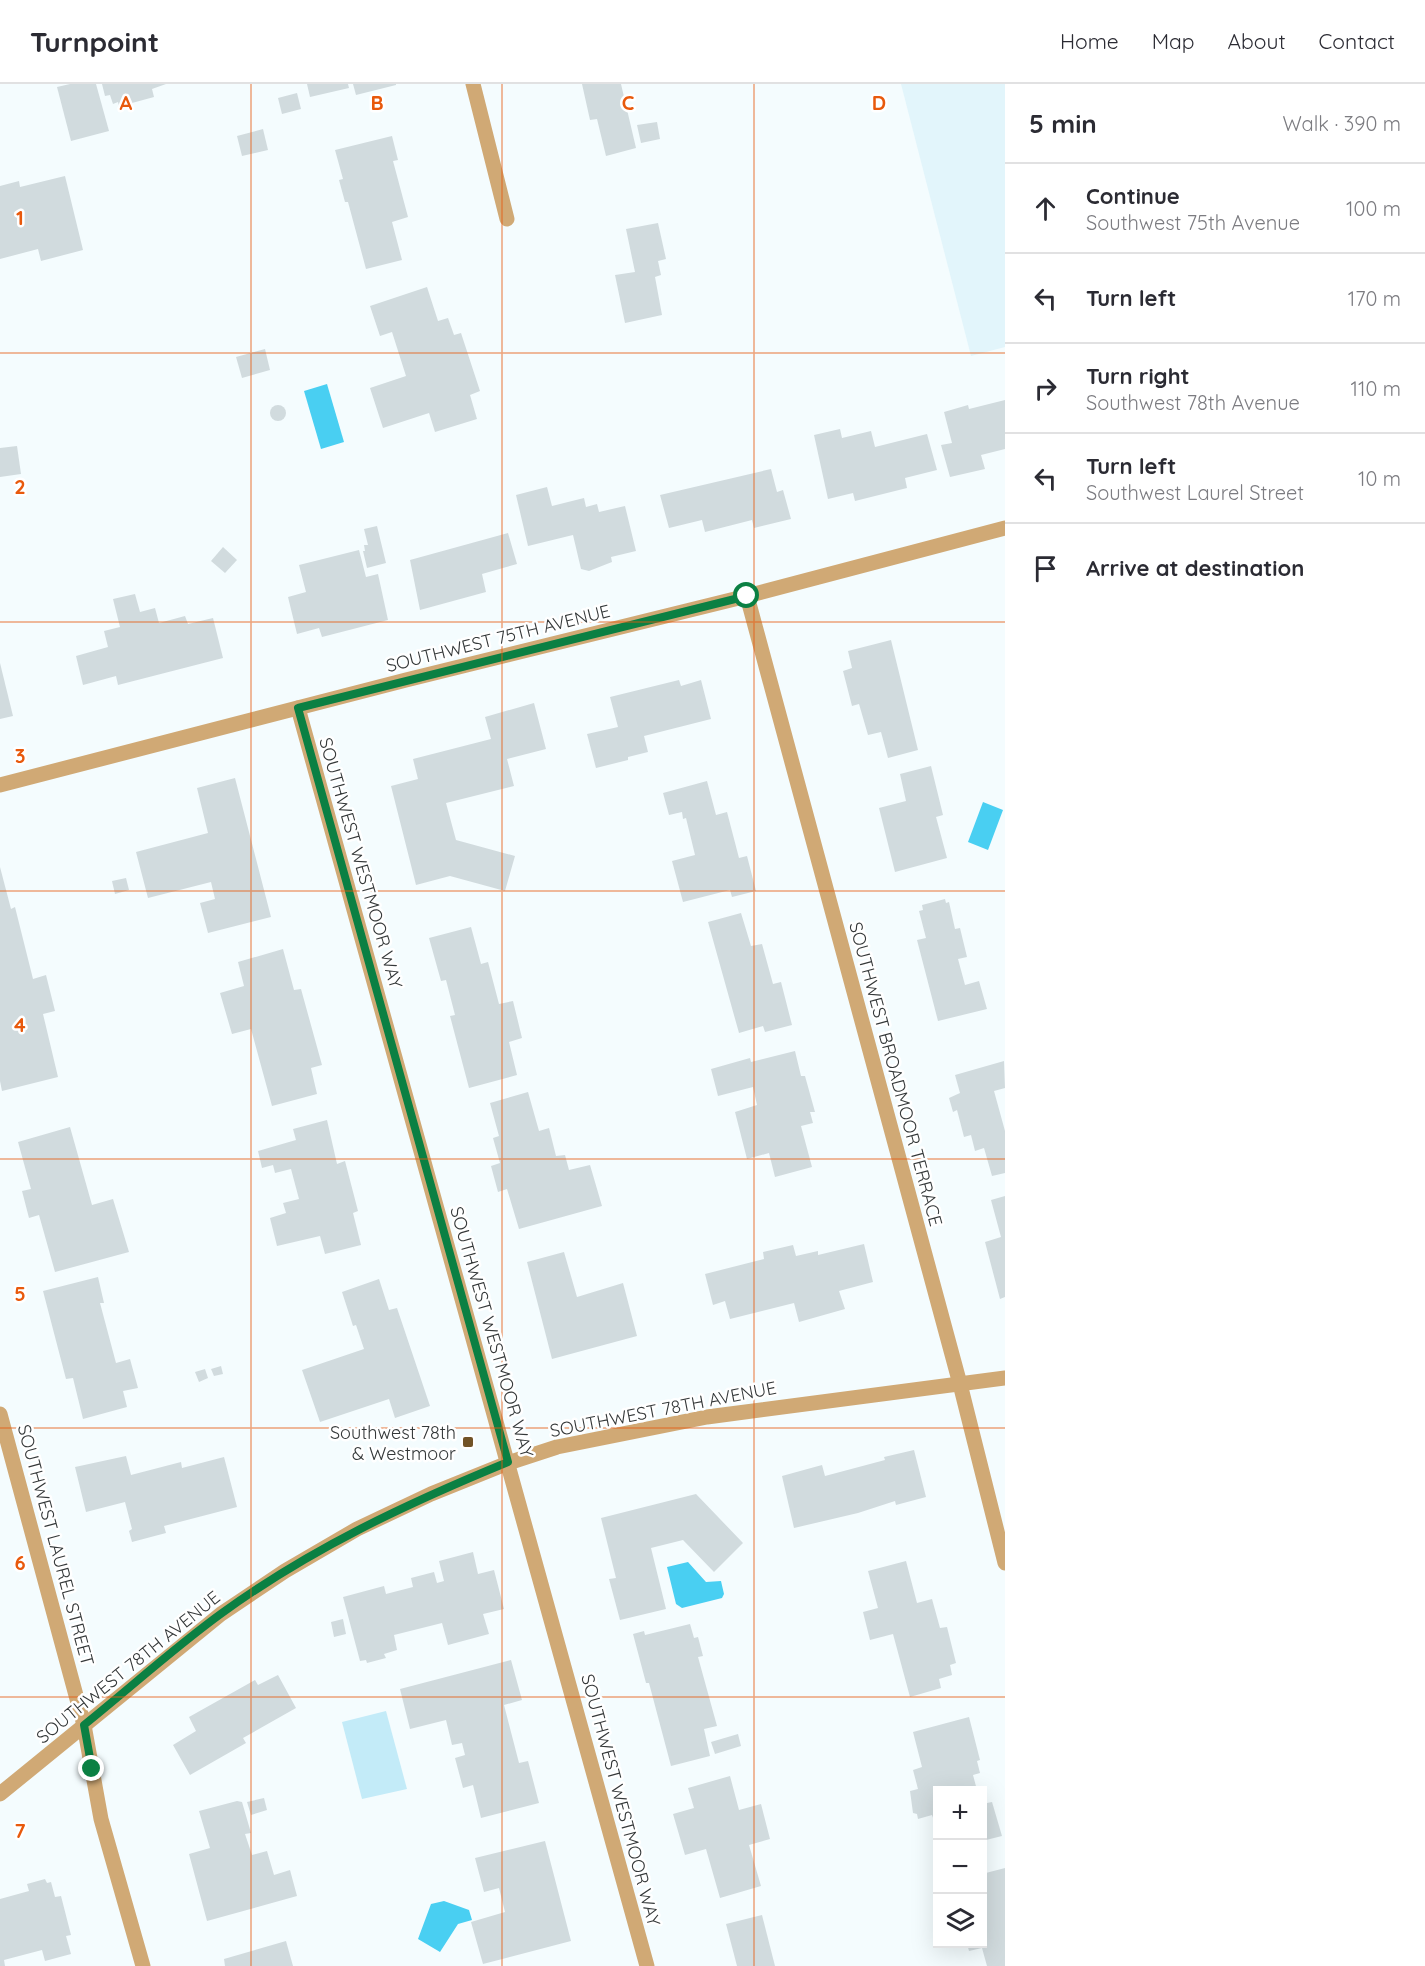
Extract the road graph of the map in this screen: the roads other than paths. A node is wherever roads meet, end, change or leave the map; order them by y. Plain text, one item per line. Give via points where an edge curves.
1 (472, 84) edge
2 (507, 219) dead end
3 (1005, 528) edge
4 (747, 596) junction
5 (298, 708) junction
6 (0, 785) edge
7 (1005, 1378) edge
8 (960, 1384) junction
9 (0, 1414) edge
10 (508, 1462) junction
11 (1005, 1563) edge
12 (84, 1725) junction
13 (0, 1794) edge
14 (143, 1966) edge
15 (647, 1966) edge

1 - 2 street
3 - 4 street, SOUTHWEST 75TH AVENUE
4 - 5 street, SOUTHWEST 75TH AVENUE
4 - 8 street, SOUTHWEST BROADMOOR TERRACE
5 - 6 street, SOUTHWEST 75TH AVENUE
5 - 10 street, SOUTHWEST WESTMOOR WAY
7 - 8 street, SOUTHWEST 78TH AVENUE
8 - 10 street, SOUTHWEST 78TH AVENUE via 707,1417 557,1447
8 - 11 street, SOUTHWEST BROADMOOR TERRACE
9 - 12 street, SOUTHWEST LAUREL STREET
10 - 12 street, SOUTHWEST 78TH AVENUE via 357,1529 285,1571 221,1614
10 - 15 street, SOUTHWEST WESTMOOR WAY
12 - 13 street, SOUTHWEST 78TH AVENUE
12 - 14 street, SOUTHWEST LAUREL STREET via 101,1819

